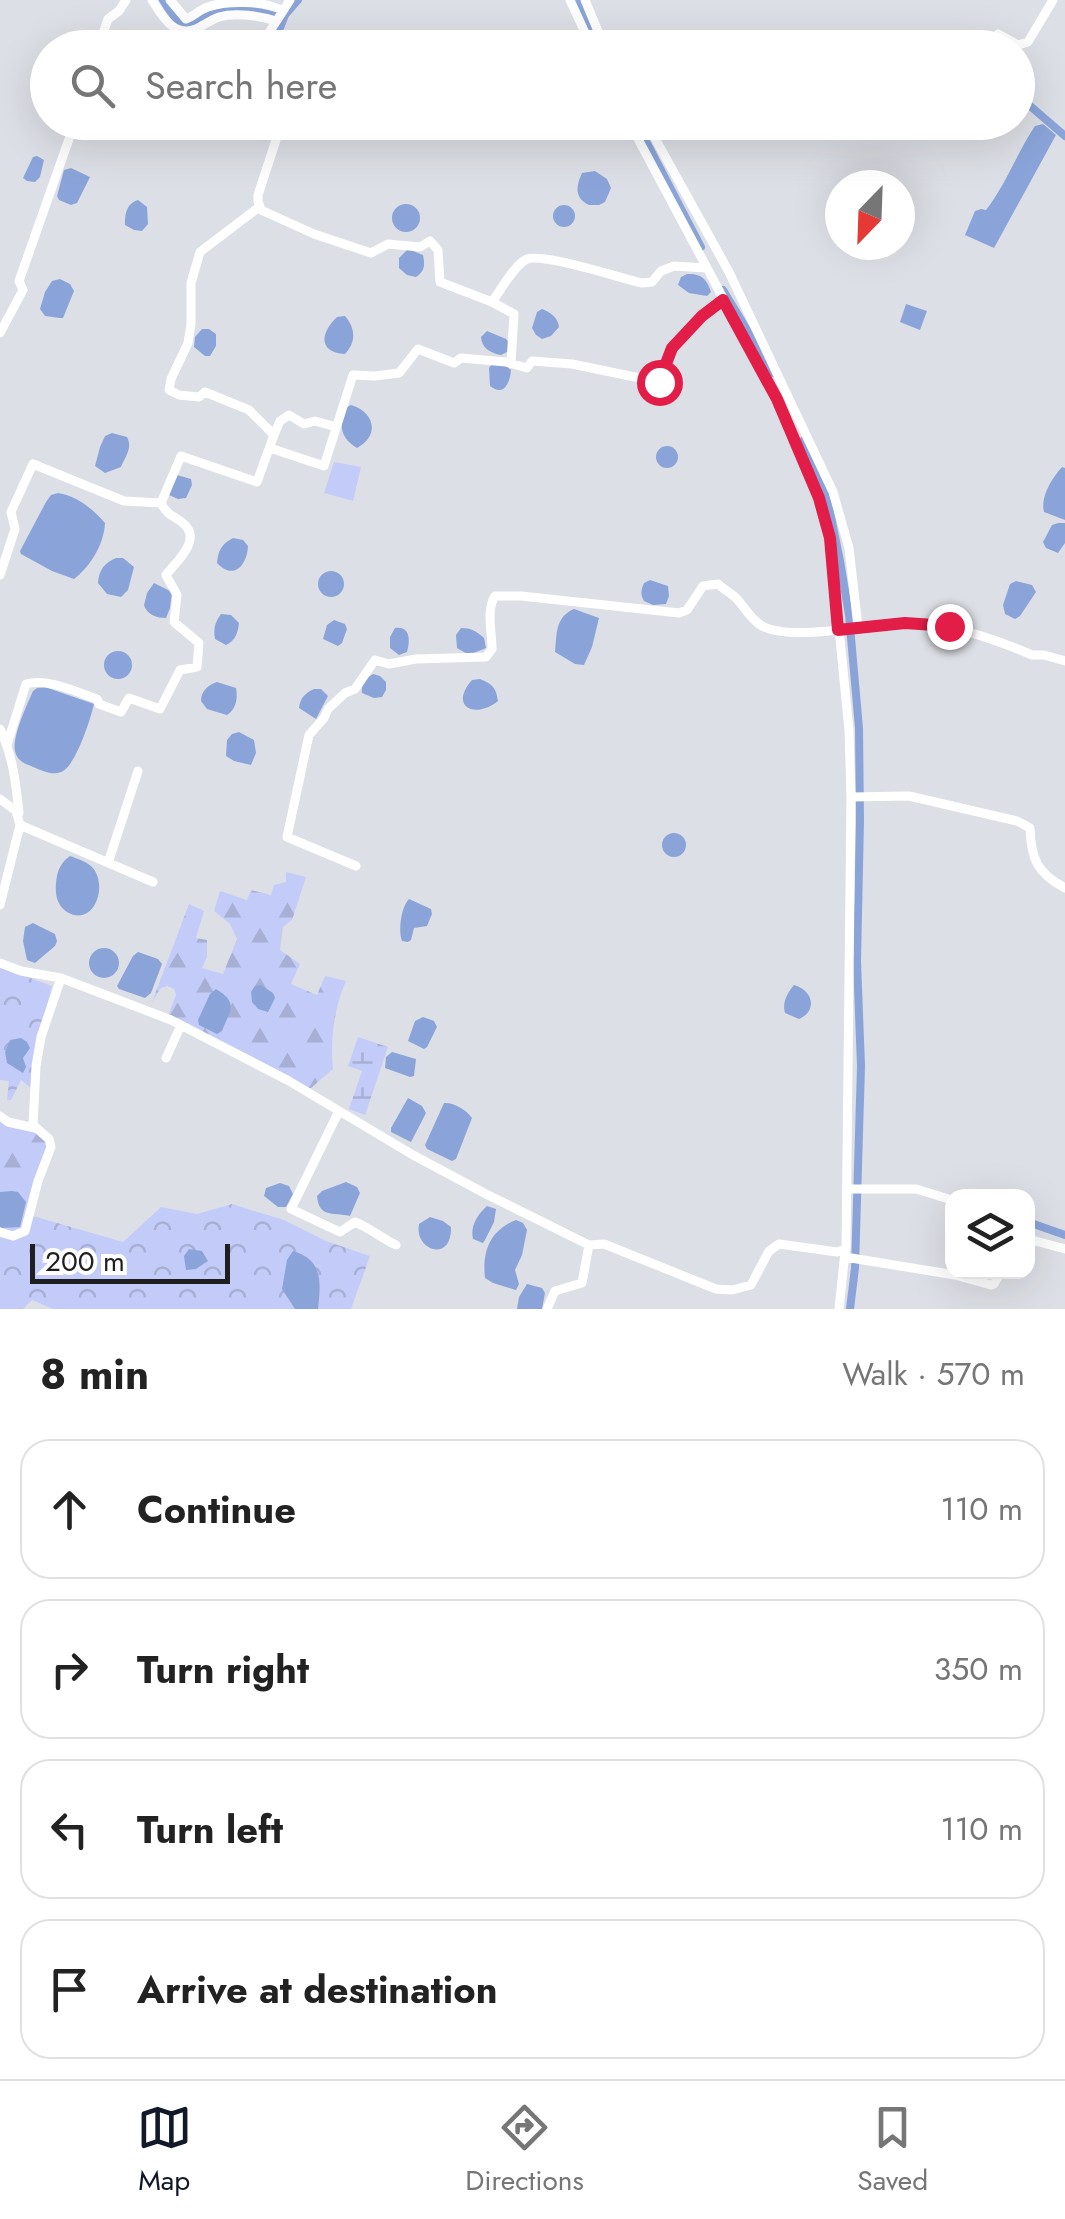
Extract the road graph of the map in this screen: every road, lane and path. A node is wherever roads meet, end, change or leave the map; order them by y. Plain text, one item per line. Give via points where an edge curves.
1 (126, 0) edge
2 (152, 0) edge
3 (170, 0) edge
4 (290, 0) edge
5 (570, 0) edge
6 (585, 0) edge
7 (1053, 0) edge
8 (282, 10) junction
9 (276, 21) junction
10 (104, 30) edge
11 (271, 30) edge
12 (584, 30) edge
13 (598, 30) edge
14 (1035, 30) edge
15 (69, 140) edge
16 (276, 140) edge
17 (639, 140) edge
18 (656, 140) edge
19 (259, 207) junction
20 (706, 268) junction
21 (723, 300) junction
22 (492, 302) junction
23 (0, 333) edge
24 (511, 364) junction
25 (336, 426) junction
26 (274, 435) junction
27 (270, 448) junction
28 (161, 503) junction
29 (6, 511) edge
30 (0, 576) edge
31 (858, 626) junction
32 (838, 630) junction
33 (1065, 661) edge
34 (0, 729) edge
35 (8, 744) junction
36 (138, 771) dead end
37 (850, 797) junction
38 (0, 798) edge
39 (20, 822) junction
40 (108, 863) junction
41 (356, 866) dead end
42 (153, 882) dead end
43 (1065, 888) edge
44 (0, 905) edge
45 (0, 963) edge
46 (61, 978) junction
47 (181, 1025) junction
48 (166, 1058) dead end
49 (339, 1110) junction
50 (0, 1116) edge
51 (36, 1128) junction
52 (847, 1189) junction
53 (945, 1198) edge
54 (0, 1232) edge
55 (1035, 1240) edge
56 (396, 1245) dead end
57 (588, 1245) junction
58 (1065, 1249) edge
59 (845, 1253) junction
60 (945, 1273) edge
61 (969, 1279) edge
62 (997, 1279) edge
63 (547, 1309) edge
64 (839, 1309) edge

1 - 10 street
2 - 9 street via 168,23 183,30 226,16
3 - 8 street via 186,18 250,2
4 - 8 street
5 - 12 street
6 - 13 street
7 - 14 street
8 - 9 street
9 - 11 street
15 - 23 street via 20,280 23,290
16 - 19 street
17 - 20 street
18 - 31 street via 729,272 834,492 850,548
19 - 22 street via 371,253 388,244 430,242 438,250 440,282
19 - 26 street via 200,252 188,343 169,390 199,397 205,392 242,406
20 - 21 street
20 - 22 street via 674,266 642,283 532,258
21 - 24 street via 672,348 660,382 572,364
21 - 32 street via 777,399 819,498 830,538
22 - 24 street via 514,314
24 - 25 street via 460,358 454,363 418,348 399,373 354,375
25 - 26 street via 304,424 289,415
25 - 27 street via 324,466
26 - 27 street
27 - 28 street via 258,482 181,456
28 - 29 street via 124,501 34,464
28 - 35 street via 191,534 166,575 177,595 174,622 199,643 197,667 180,670 160,709 130,698 122,712 72,691 26,684
29 - 30 street via 14,529
31 - 32 street
31 - 33 street via 949,626
32 - 37 street
32 - 41 street via 778,632 718,584 702,586 680,613 495,596 486,657 375,660 308,735 287,837
34 - 35 street
35 - 39 street
36 - 40 street
37 - 43 street via 909,796 1017,821 1030,828 1042,874
37 - 52 street
38 - 39 street
39 - 40 street
39 - 44 street
40 - 42 street
45 - 46 street
46 - 47 street
46 - 51 street via 40,1038
47 - 48 street
47 - 49 street
49 - 56 street via 291,1209 340,1232 355,1222
49 - 57 street
50 - 51 street
51 - 54 street via 51,1147 27,1223 20,1234
52 - 53 street via 916,1189
52 - 59 street
55 - 58 street
57 - 59 street via 604,1244 732,1290 751,1285 778,1244
57 - 63 street via 582,1283 555,1291
59 - 60 street
59 - 64 street
61 - 62 street via 991,1285

